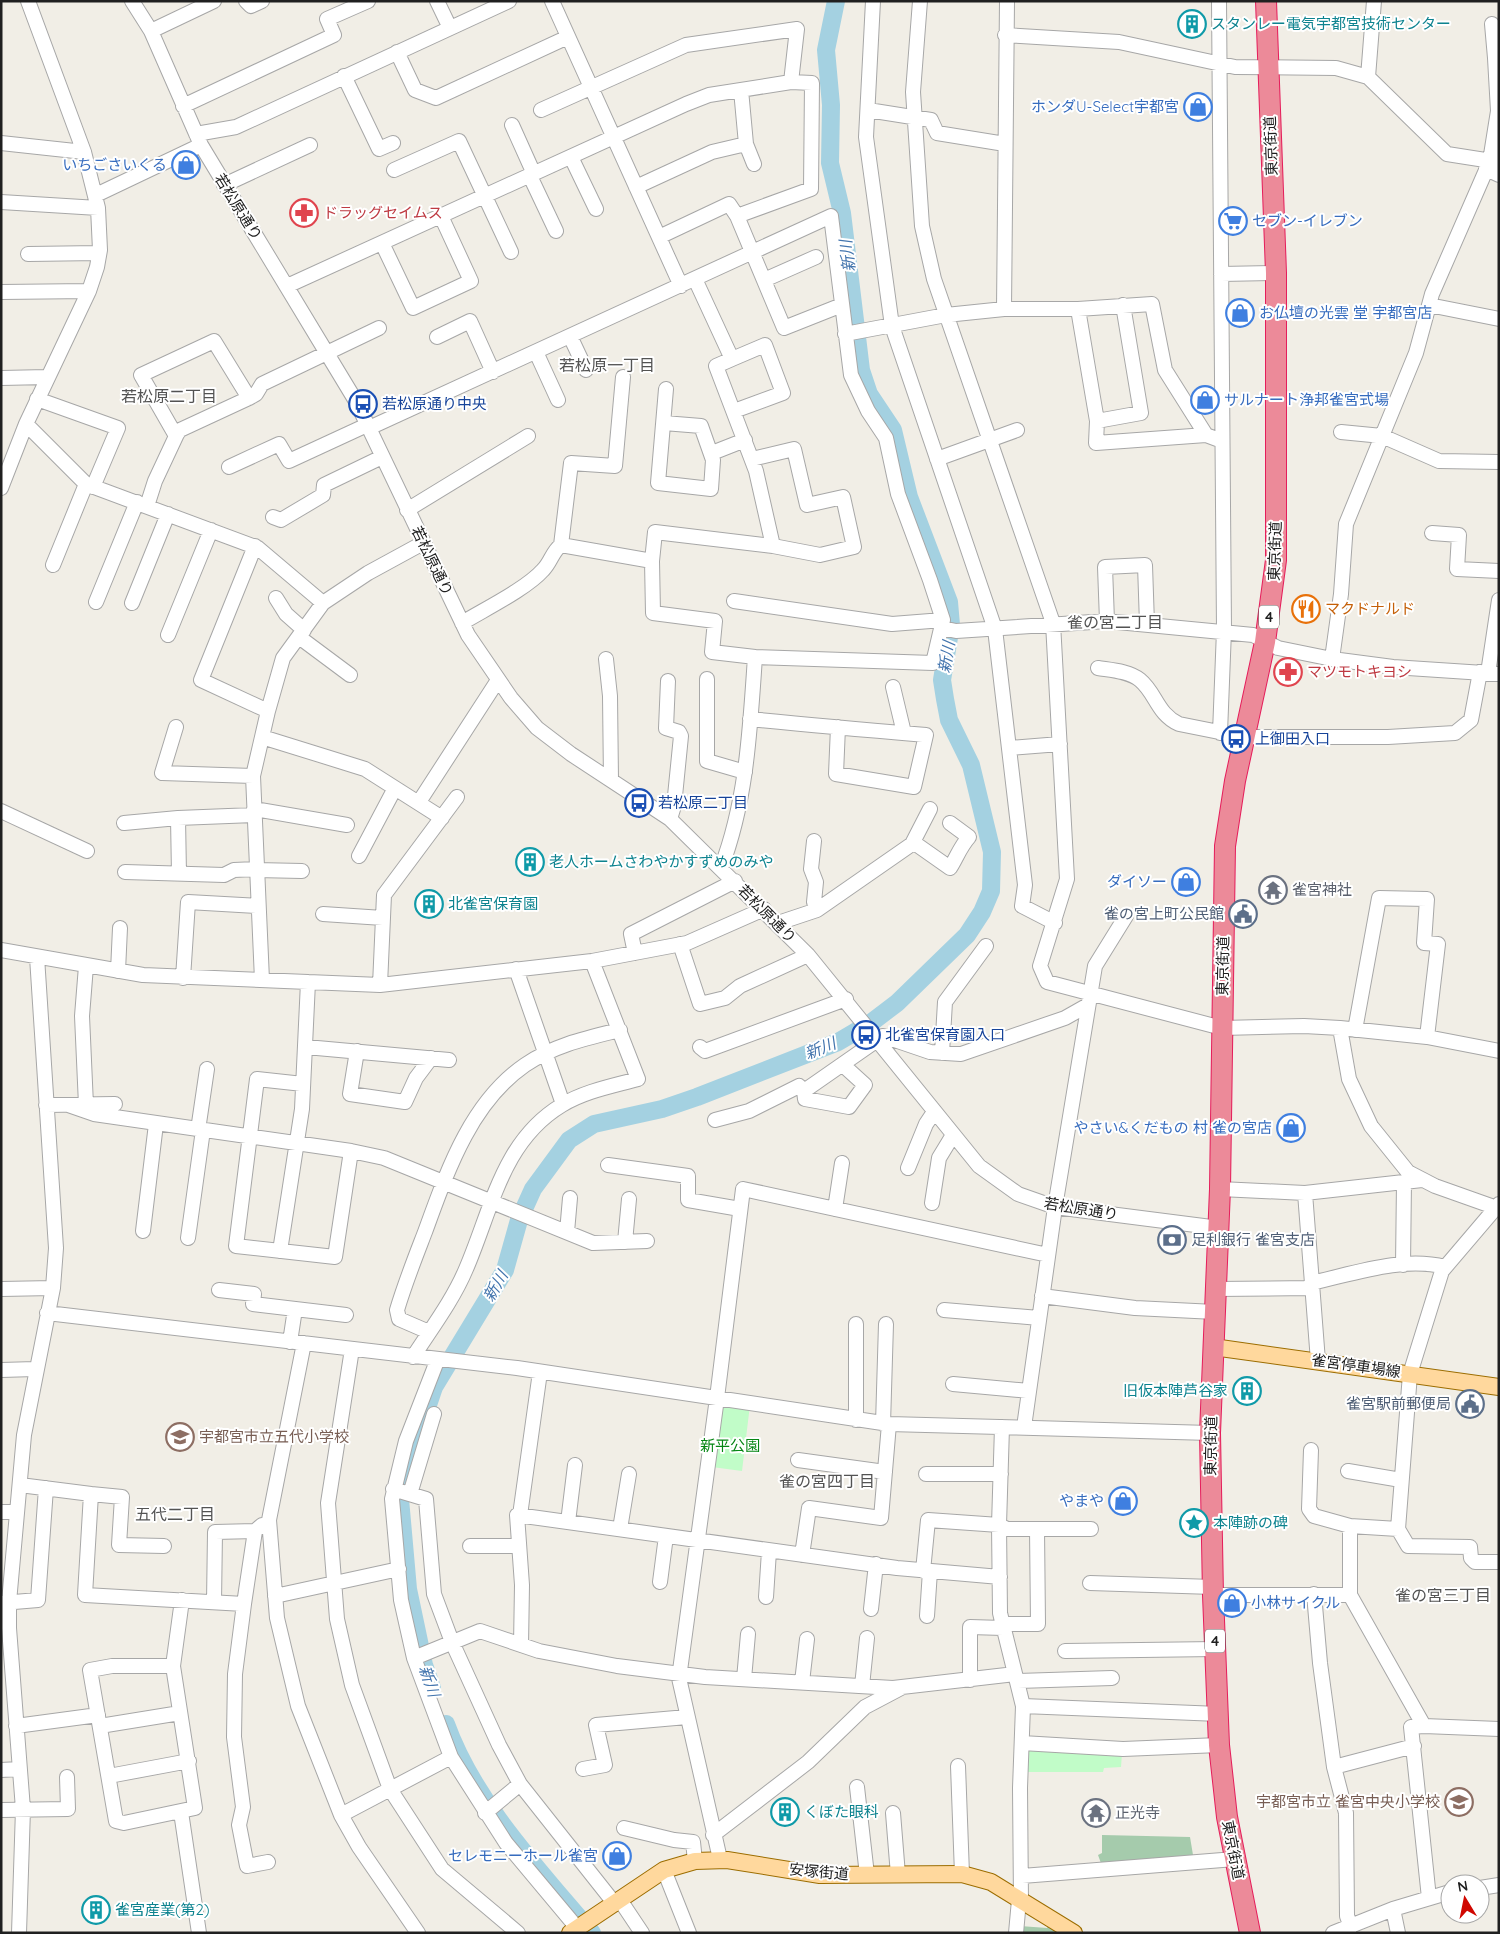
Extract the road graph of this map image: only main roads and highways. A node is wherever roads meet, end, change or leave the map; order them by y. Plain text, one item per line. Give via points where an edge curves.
1 (1266, 1) edge
2 (1213, 1347) junction
3 (1499, 1388) edge
4 (579, 1927) edge
5 (1074, 1933) edge
6 (1250, 1933) edge

1 - 2 highway, 東京街道 / 4 via 1276,273 1276,560 1265,642 1225,846 1220,1189
2 - 3 main road, 雀宮停車場線
2 - 6 highway, 東京街道 / 4 via 1210,1433 1219,1745 1227,1817
4 - 5 main road, 安塚街道 via 664,1870 696,1861 720,1859 805,1874 962,1874 991,1882

